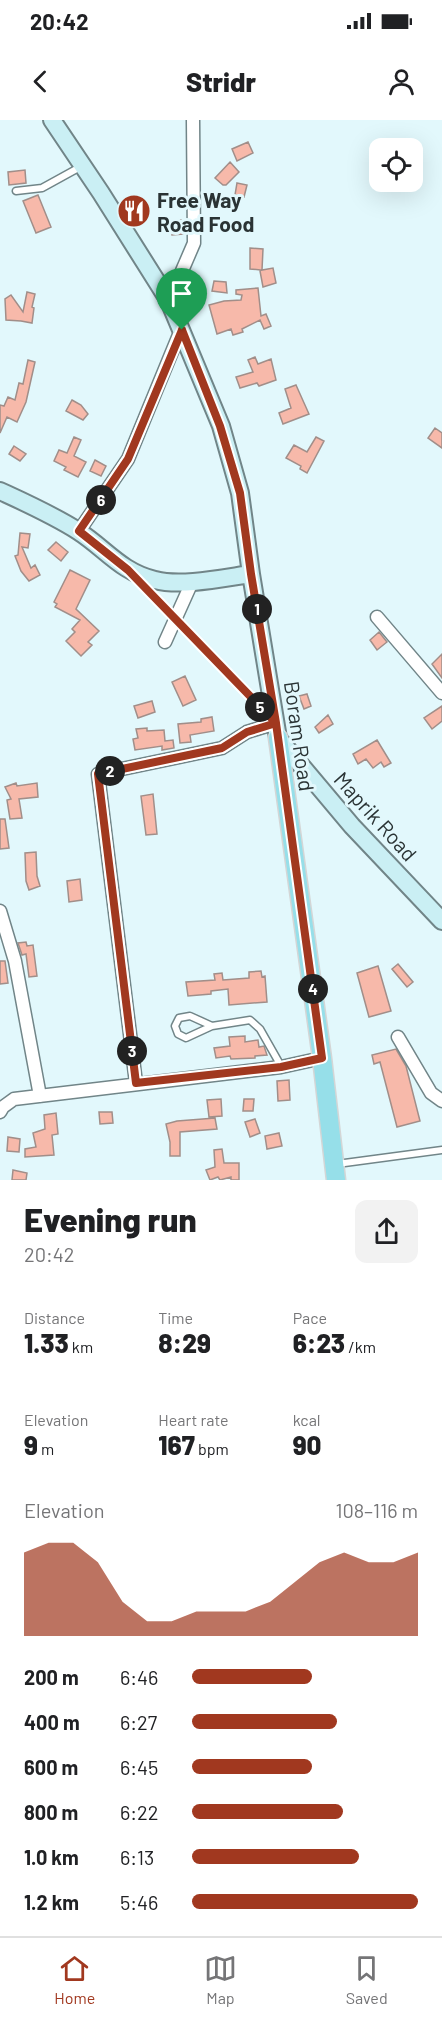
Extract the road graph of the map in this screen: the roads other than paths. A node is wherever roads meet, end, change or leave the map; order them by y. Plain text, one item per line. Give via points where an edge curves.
1 (52, 120) edge
2 (193, 120) edge
3 (83, 166) junction
4 (16, 191) dead end
5 (169, 301) junction
6 (182, 330) junction
7 (0, 491) edge
8 (79, 531) junction
9 (251, 574) junction
10 (192, 582) junction
11 (377, 617) dead end
12 (165, 642) dead end
13 (442, 693) edge
14 (277, 731) junction
15 (0, 911) edge
16 (442, 921) edge
17 (212, 1026) junction
18 (398, 1037) dead end
19 (322, 1058) junction
20 (281, 1067) junction
21 (136, 1083) junction
22 (40, 1095) junction
23 (442, 1101) edge
24 (0, 1113) edge
25 (442, 1150) edge
26 (335, 1172) edge

1 - 3 main road, Boram Road
2 - 5 street via 194,243
3 - 4 lane via 42,188
3 - 5 main road, Boram Road
5 - 6 main road, Boram Road
6 - 8 street via 128,459
6 - 9 main road, Boram Road via 220,426 237,482
7 - 8 main road
8 - 10 main road via 128,570 156,581
9 - 10 main road
9 - 14 main road, Boram Road
10 - 12 street
11 - 13 street
14 - 16 main road, Maprik Road via 352,826
14 - 19 main road, Boram Road
14 - 21 street via 247,732 222,748 98,774
15 - 22 street via 15,961
17 - 17 lane via 190,1016 180,1018 175,1026 178,1034 186,1038
17 - 20 lane via 250,1020 260,1029
18 - 23 street via 431,1093
19 - 20 street
19 - 26 main road, Boram Road
20 - 21 street
21 - 22 street
22 - 24 street via 14,1099
25 - 26 lane

